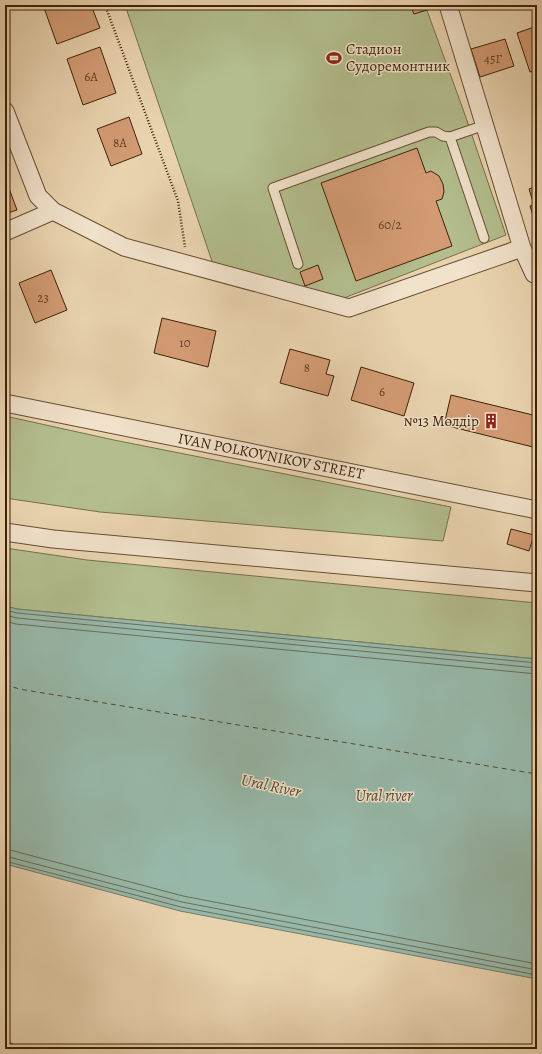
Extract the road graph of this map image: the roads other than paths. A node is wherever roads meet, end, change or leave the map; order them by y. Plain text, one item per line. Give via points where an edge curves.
1 (451, 6) edge
2 (5, 111) edge
3 (484, 125) junction
4 (450, 137) junction
5 (53, 211) junction
6 (5, 232) edge
7 (484, 238) dead end
8 (522, 248) junction
9 (298, 264) dead end
10 (537, 273) edge
11 (5, 403) edge
12 (537, 510) edge
13 (5, 532) edge
14 (537, 583) edge

1 - 3 street
2 - 5 street via 38,196
3 - 4 lane
3 - 8 street
4 - 7 lane
4 - 9 lane via 429,132 273,188
5 - 6 street
5 - 8 street via 124,248 348,308
8 - 10 street via 534,274
11 - 12 street, IVAN POLKOVNIKOV STREET
13 - 14 street via 61,540

